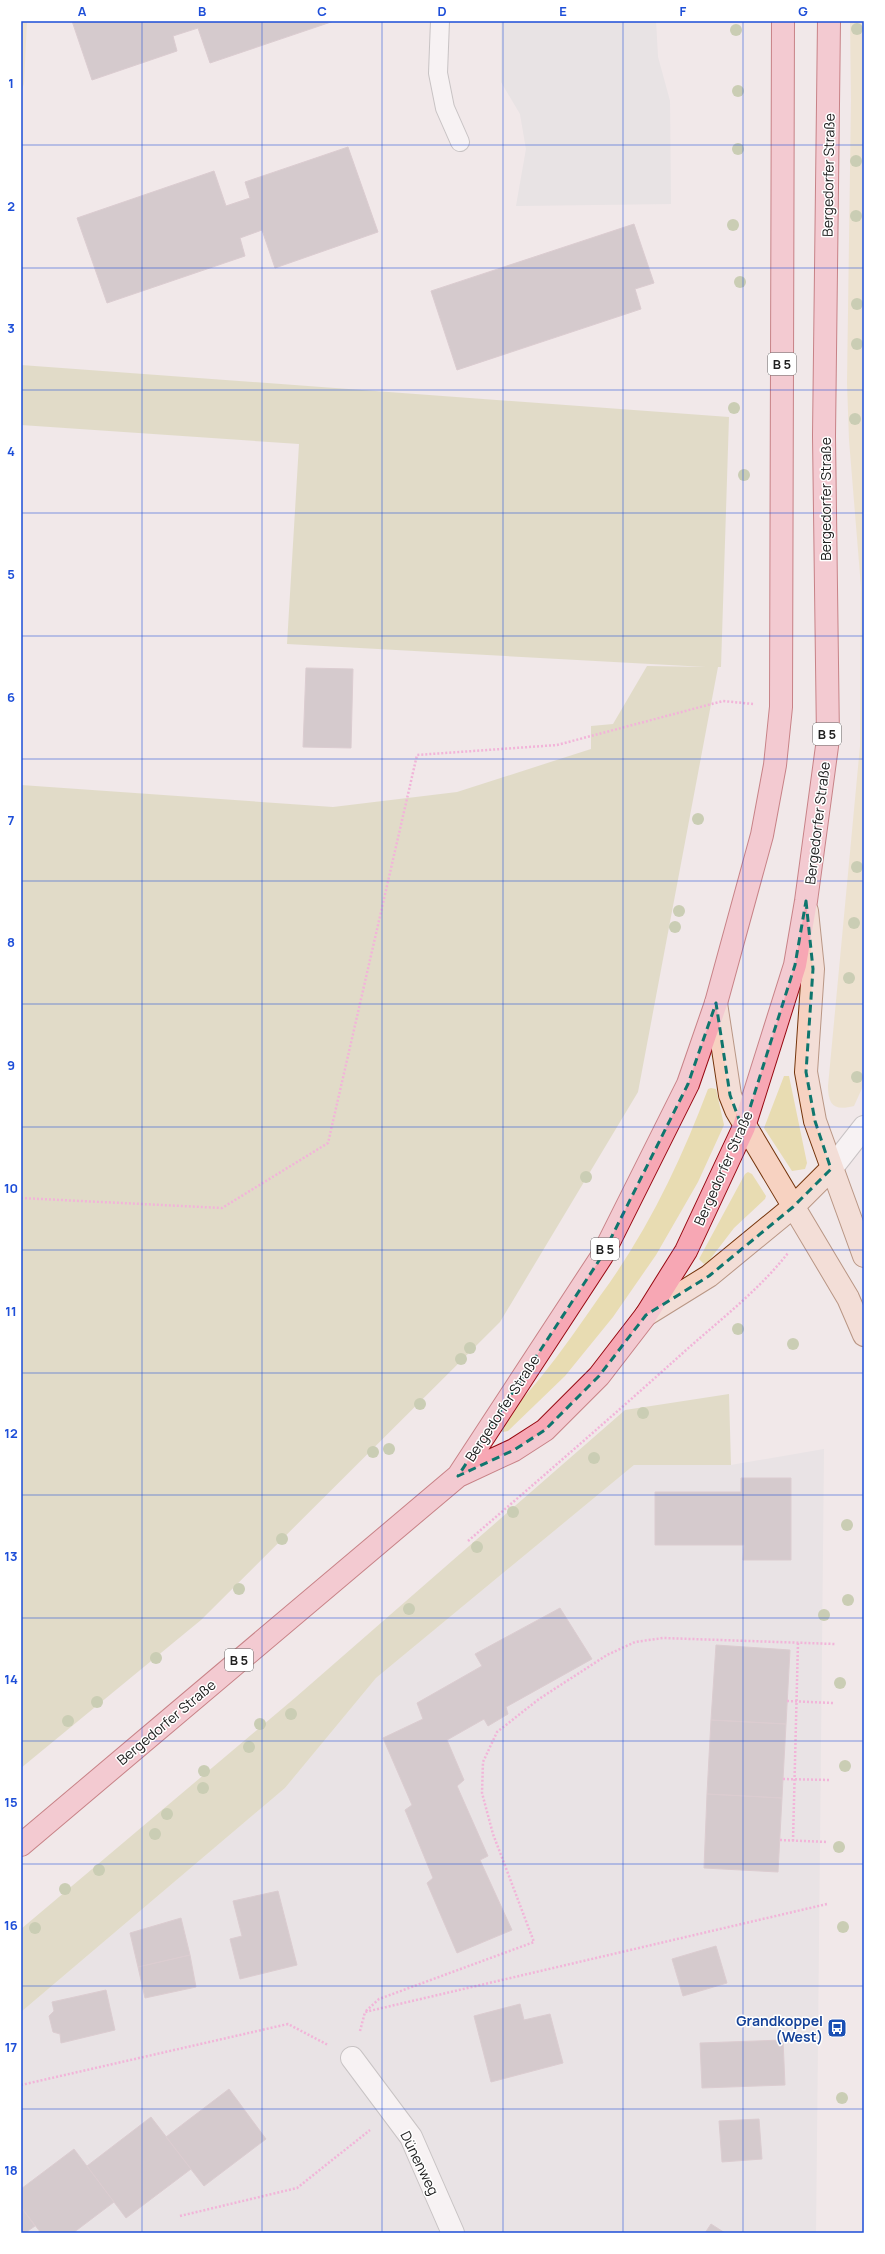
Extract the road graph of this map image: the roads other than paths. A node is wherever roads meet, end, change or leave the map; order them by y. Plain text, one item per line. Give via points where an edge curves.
1 (440, 21) edge
2 (783, 21) edge
3 (829, 21) edge
4 (460, 142) dead end
5 (806, 901) junction
6 (716, 1003) junction
7 (744, 1127) junction
8 (864, 1127) edge
9 (831, 1169) junction
10 (792, 1207) junction
11 (864, 1256) edge
12 (646, 1315) junction
13 (864, 1334) edge
14 (458, 1476) junction
15 (21, 1845) edge
16 (352, 2058) road end
17 (453, 2233) edge

1 - 4 lane via 438,73 446,108
2 - 6 main road, Bergedorfer Straße / B 5 via 781,708 775,765 762,834
3 - 5 main road, Bergedorfer Straße / B 5 via 824,436 828,739
5 - 7 main road, Bergedorfer Straße / B 5 via 795,965
5 - 9 street via 813,969 806,1072 815,1121
6 - 7 street, B 5 via 730,1096
6 - 14 main road, Bergedorfer Straße / B 5 via 688,1084 602,1256
7 - 10 street
7 - 12 main road, Bergedorfer Straße / B 5 via 686,1251
8 - 9 street
9 - 10 street
9 - 11 street
10 - 12 street via 710,1276
10 - 13 street via 848,1298
12 - 14 main road, Bergedorfer Straße / B 5 via 599,1376 546,1430 514,1450
14 - 15 main road, Bergedorfer Straße / B 5
16 - 17 street, Dünenweg via 411,2137

